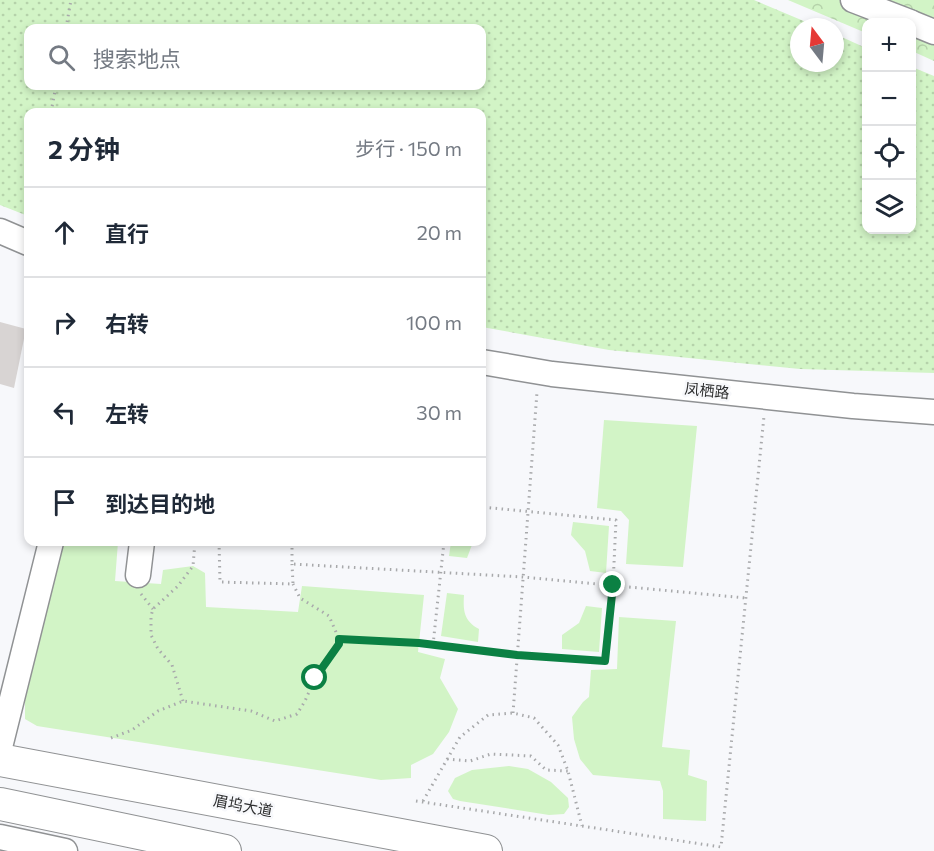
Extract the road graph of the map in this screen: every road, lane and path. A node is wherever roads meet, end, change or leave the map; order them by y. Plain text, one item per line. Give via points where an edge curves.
1 (71, 0) edge
2 (853, 0) edge
3 (898, 18) edge
4 (67, 24) edge
5 (916, 25) edge
6 (934, 32) edge
7 (55, 90) edge
8 (52, 108) edge
9 (0, 231) edge
10 (24, 241) edge
11 (486, 363) edge
12 (539, 372) junction
13 (766, 397) junction
14 (934, 412) edge
15 (486, 507) edge
16 (528, 511) junction
17 (50, 546) edge
18 (142, 546) edge
19 (195, 546) edge
20 (219, 546) edge
21 (292, 546) edge
22 (443, 546) edge
23 (292, 564) junction
24 (440, 572) junction
25 (138, 574) dead end
26 (523, 577) junction
27 (293, 584) junction
28 (613, 585) junction
29 (746, 598) junction
30 (339, 639) junction
31 (433, 645) junction
32 (517, 655) junction
33 (183, 701) junction
34 (513, 713) junction
35 (111, 738) dead end
36 (0, 747) edge
37 (447, 759) junction
38 (0, 760) edge
39 (568, 771) junction
40 (416, 801) dead end
41 (422, 802) junction
42 (0, 804) edge
43 (582, 826) junction
44 (0, 837) edge
45 (415, 845) edge
46 (466, 849) edge
47 (65, 851) edge
48 (225, 851) edge

1 - 4 path
2 - 3 street
5 - 6 street
7 - 8 path
9 - 10 street
11 - 12 street, 凤栖路
12 - 13 street, 凤栖路
12 - 16 path
13 - 14 street, 凤栖路
13 - 29 path
15 - 16 path
16 - 26 path
16 - 28 path via 616,520
17 - 36 street
18 - 25 street
19 - 33 path via 194,566 153,609 151,616 151,635 171,665
20 - 27 path via 220,582
21 - 23 path
22 - 24 path
23 - 24 path
23 - 27 path
24 - 26 path
24 - 31 path
26 - 28 path
26 - 32 path
27 - 30 path via 300,598 329,616
28 - 29 path
28 - 32 path via 605,661
29 - 43 path via 721,847
30 - 31 path
30 - 33 path via 297,714 275,721 251,711
31 - 32 path
32 - 34 path
33 - 35 path
34 - 37 path via 488,715 460,737
34 - 39 path via 534,718 558,745
37 - 39 path via 470,761 491,754 531,756 546,770
37 - 41 path
38 - 45 main road, 眉坞大道
39 - 43 path
40 - 41 path
41 - 43 path
42 - 48 main road
44 - 47 street
45 - 46 main road, 眉坞大道

